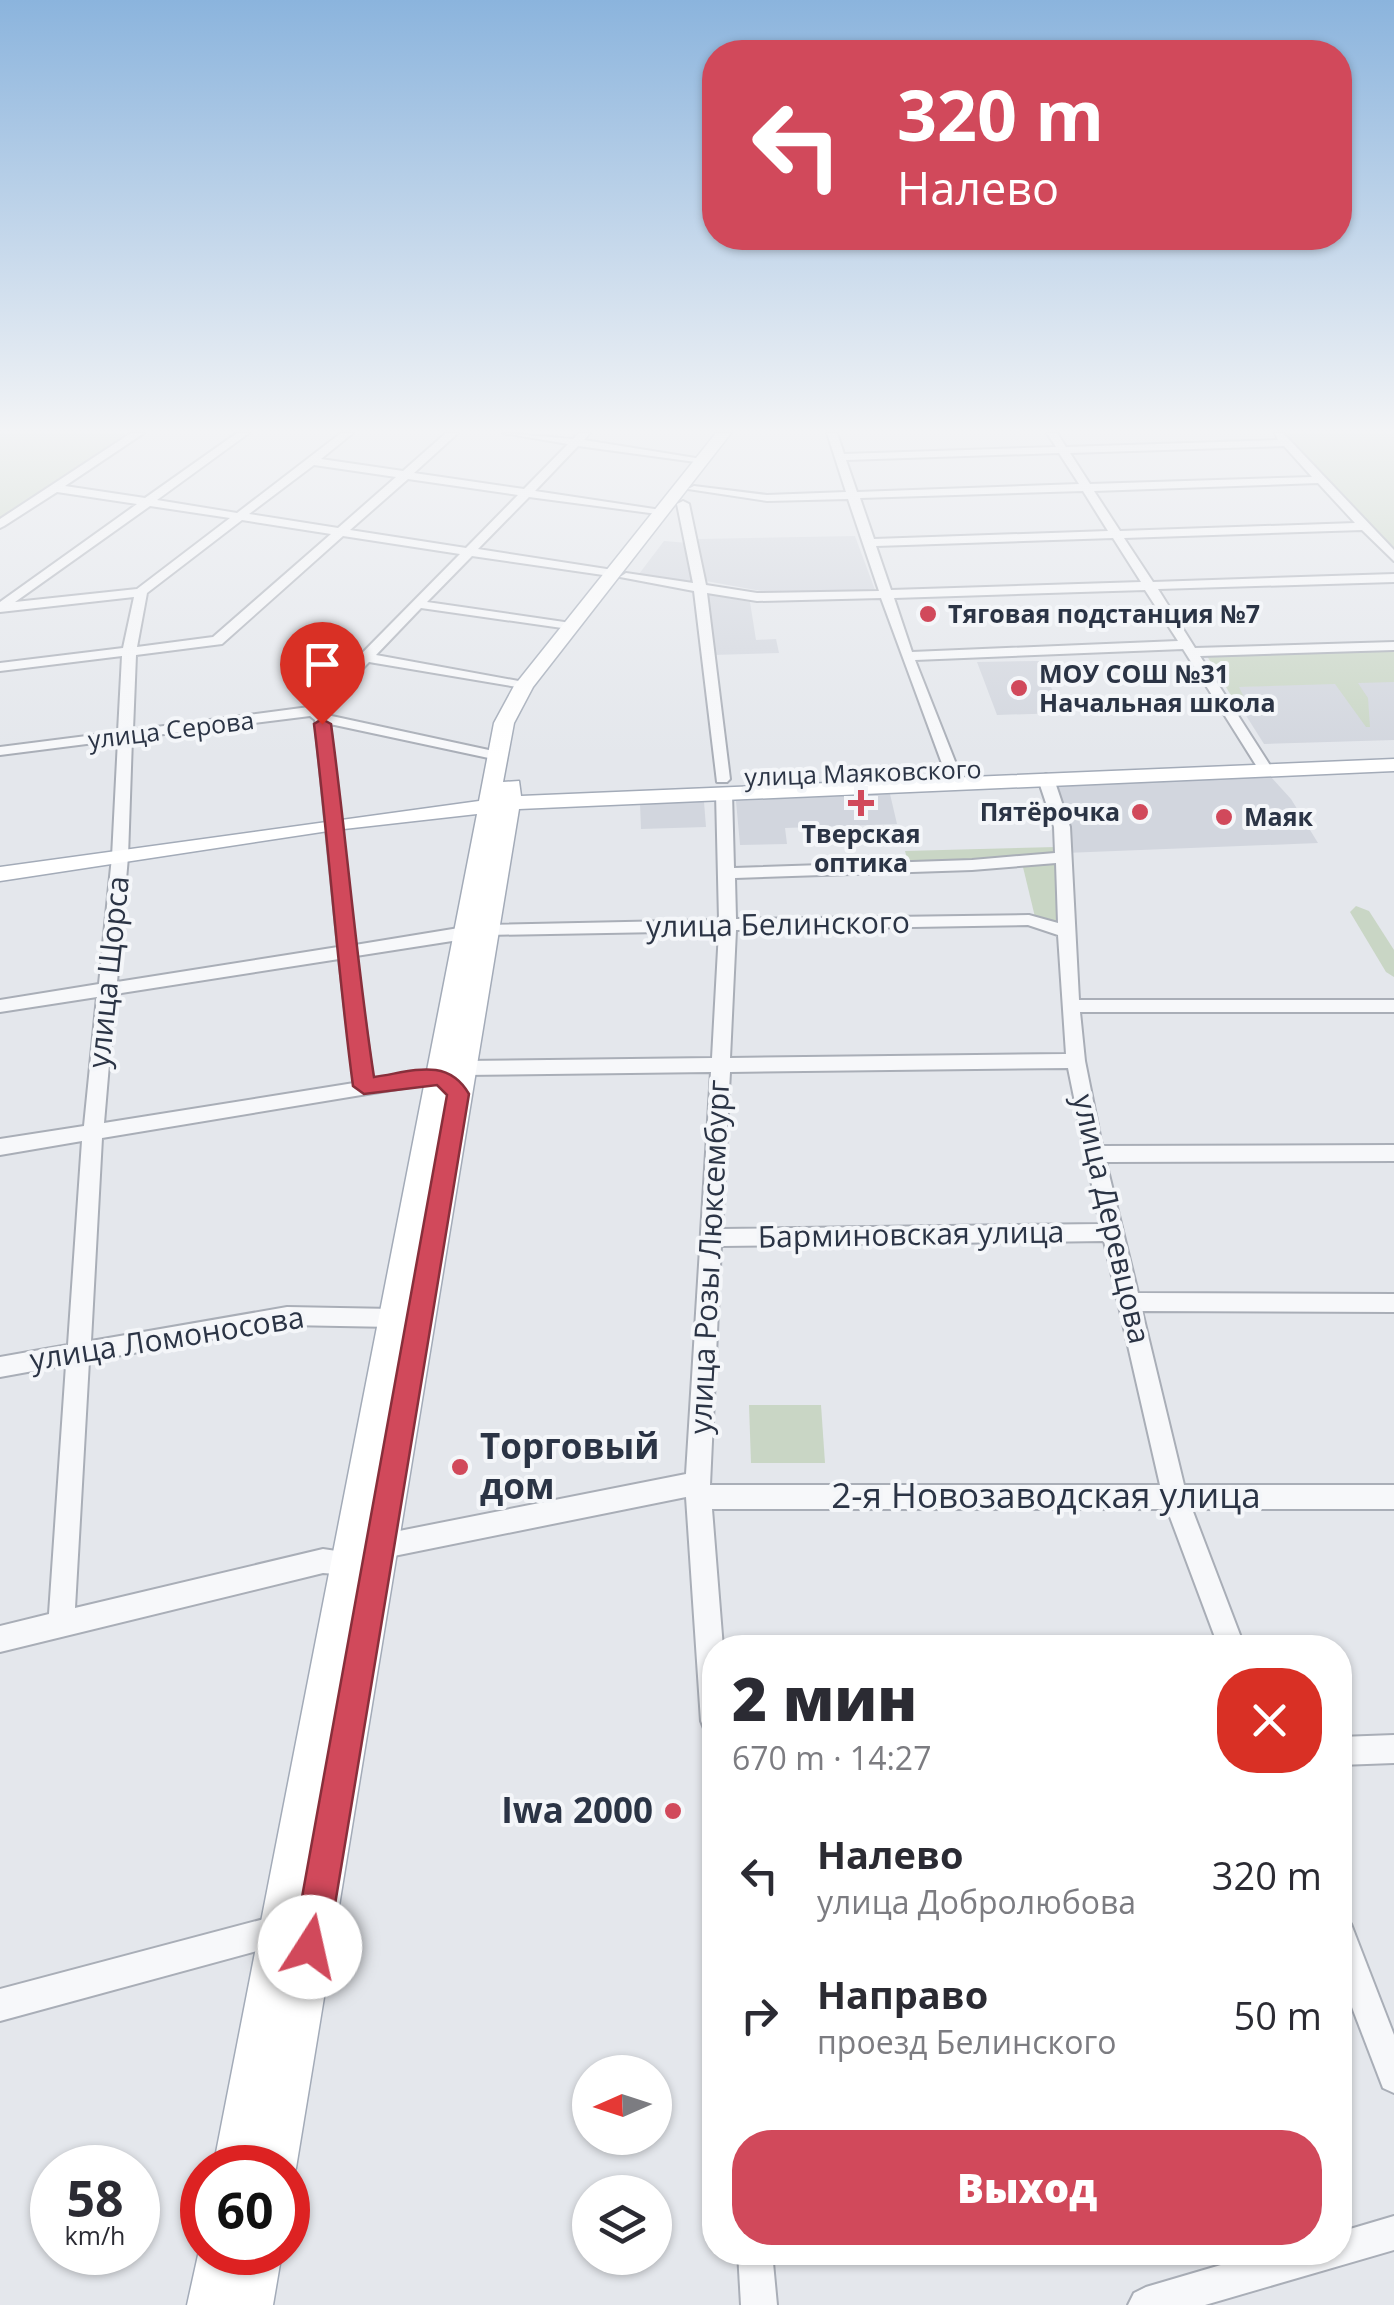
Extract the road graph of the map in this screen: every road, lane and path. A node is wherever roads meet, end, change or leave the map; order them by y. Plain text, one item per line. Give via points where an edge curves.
1 (92, 541) edge
2 (209, 541) edge
3 (330, 541) edge
4 (395, 541) edge
5 (479, 541) edge
6 (646, 541) edge
7 (684, 541) edge
8 (867, 541) edge
9 (953, 541) edge
10 (1121, 541) edge
11 (868, 544) junction
12 (468, 552) junction
13 (619, 576) junction
14 (1394, 578) edge
15 (1150, 587) junction
16 (700, 588) junction
17 (141, 592) junction
18 (886, 594) junction
19 (417, 604) junction
20 (0, 607) edge
21 (571, 627) junction
22 (1394, 646) edge
23 (1190, 649) junction
24 (129, 652) junction
25 (907, 656) junction
26 (366, 657) junction
27 (0, 667) edge
28 (524, 686) junction
29 (317, 715) junction
30 (125, 735) junction
31 (0, 751) edge
32 (1394, 752) edge
33 (498, 756) junction
34 (1262, 763) junction
35 (1394, 765) edge
36 (951, 770) junction
37 (1046, 779) junction
38 (723, 786) junction
39 (501, 799) junction
40 (336, 824) junction
41 (120, 857) junction
42 (1065, 857) junction
43 (729, 873) junction
44 (0, 874) edge
45 (728, 927) junction
46 (476, 931) junction
47 (1068, 932) junction
48 (344, 952) junction
49 (108, 990) junction
50 (0, 1006) edge
51 (1070, 1006) junction
52 (1394, 1006) edge
53 (1076, 1061) junction
54 (721, 1067) junction
55 (451, 1072) junction
56 (364, 1086) junction
57 (93, 1130) junction
58 (0, 1147) edge
59 (1394, 1153) edge
60 (1094, 1154) junction
61 (1112, 1232) junction
62 (710, 1238) junction
63 (1130, 1302) junction
64 (1394, 1304) edge
65 (393, 1318) junction
66 (78, 1352) junction
67 (0, 1366) edge
68 (698, 1490) junction
69 (1174, 1494) junction
70 (1394, 1497) edge
71 (361, 1542) junction
72 (62, 1624) junction
73 (709, 1635) edge
74 (1227, 1635) edge
75 (0, 1639) edge
76 (1394, 1749) edge
77 (1352, 1751) edge
78 (279, 1930) junction
79 (1352, 1967) edge
80 (0, 2005) edge
81 (1394, 2077) edge
82 (240, 2145) edge
83 (277, 2145) edge
84 (1394, 2233) edge
85 (1352, 2245) edge
86 (756, 2265) edge
87 (1282, 2265) edge
88 (216, 2275) edge
89 (254, 2275) edge
90 (211, 2305) edge
91 (249, 2305) edge
92 (759, 2305) edge
93 (1146, 2305) edge

1 - 20 street
2 - 17 street
3 - 24 street via 217,641
4 - 12 street
5 - 12 street
6 - 13 main road
7 - 16 street, улица Розы Люксембург
8 - 11 street
9 - 11 street
10 - 15 street
11 - 18 street
12 - 13 street
12 - 19 street
13 - 16 street
13 - 21 main road
13 - 39 main road via 526,708
14 - 15 street
15 - 18 street
15 - 23 street
16 - 18 street via 757,597
16 - 38 street, улица Розы Люксембург
17 - 20 street
17 - 24 street, улица Щорса
18 - 25 street
19 - 21 street
19 - 26 street
21 - 28 main road
22 - 23 street
23 - 25 street
23 - 34 street
24 - 27 street
24 - 30 street, улица Щорса
25 - 36 street
26 - 28 street
26 - 29 street
28 - 33 main road via 506,716
29 - 30 street, улица Серова
29 - 33 street, улица Серова
29 - 40 street
30 - 31 street, улица Серова
30 - 41 street, улица Щорса
32 - 34 main road, улица Маяковского
33 - 39 main road
34 - 35 main road, улица Маяковского
34 - 36 main road, улица Маяковского
34 - 37 main road, улица Маяковского
36 - 38 main road, улица Маяковского
37 - 38 main road, улица Маяковского
37 - 42 street, улица Деревцова
38 - 39 main road, улица Маяковского
38 - 43 street, улица Розы Люксембург
39 - 40 main road, улица Маяковского
39 - 46 main road
40 - 41 main road, улица Маяковского
40 - 48 street
41 - 44 main road, улица Маяковского
41 - 49 street, улица Щорса
42 - 43 street
42 - 47 street, улица Деревцова
43 - 45 street, улица Розы Люксембург
45 - 46 street, улица Белинского
45 - 47 street, улица Белинского via 1029,920
45 - 54 street, улица Розы Люксембург
46 - 48 street, улица Белинского
46 - 55 main road
47 - 51 street, улица Деревцова
48 - 49 street, улица Белинского
48 - 56 street
49 - 50 street, улица Белинского
49 - 57 street, улица Щорса
51 - 52 street
51 - 53 street, улица Деревцова
53 - 54 street
53 - 60 street, улица Деревцова
54 - 55 street
54 - 62 street, улица Розы Люксембург
55 - 56 street
55 - 65 main road
55 - 71 main road
56 - 57 street
57 - 58 street
57 - 66 street, улица Щорса
59 - 60 street
60 - 61 street, улица Деревцова
61 - 62 street, Барминовская улица
61 - 63 street, улица Деревцова
62 - 68 street, улица Розы Люксембург
63 - 64 street
63 - 69 street, улица Деревцова
65 - 66 street, улица Ломоносова via 287,1316
65 - 71 main road
66 - 67 street, улица Ломоносова
66 - 72 street, улица Щорса
68 - 69 street, 2-я Новозаводская улица
68 - 71 street, 2-я Новозаводская улица
68 - 73 street, улица Розы Люксембург
69 - 70 street, 2-я Новозаводская улица
69 - 74 street, улица Деревцова
71 - 72 street, 2-я Новозаводская улица via 322,1561
71 - 78 main road
71 - 83 main road via 371,1596
72 - 75 street, 2-я Новозаводская улица
76 - 77 street
78 - 80 street
78 - 82 main road
79 - 81 street
84 - 85 street
86 - 92 street
87 - 93 street
88 - 90 main road
89 - 91 main road

